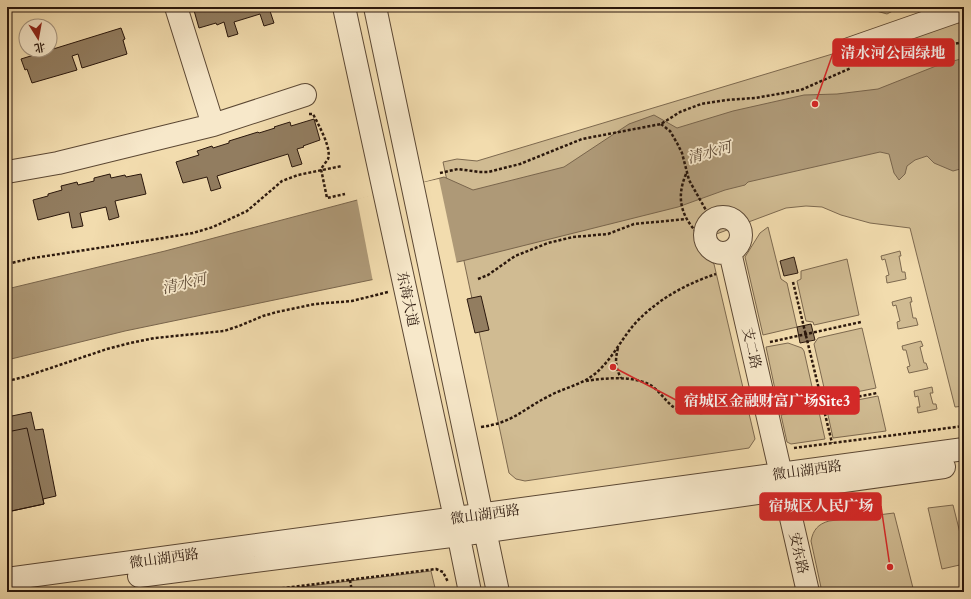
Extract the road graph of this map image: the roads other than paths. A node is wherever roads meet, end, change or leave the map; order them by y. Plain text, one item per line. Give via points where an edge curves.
1 (176, 7) edge
2 (344, 7) edge
3 (375, 7) edge
4 (964, 10) edge
5 (851, 58) road end
6 (299, 97) road end
7 (212, 125) junction
8 (7, 172) edge
9 (732, 260) junction
10 (964, 449) edge
11 (964, 464) edge
12 (782, 482) junction
13 (484, 523) junction
14 (457, 527) junction
15 (7, 579) edge
16 (19, 592) edge
17 (470, 592) edge
18 (498, 592) edge
19 (808, 592) edge

1 - 7 street
2 - 14 street, 东海大道
3 - 13 street, 东海大道
4 - 5 street
6 - 7 street
7 - 8 street via 58,163
9 - 9 street via 741,239 740,228 727,217 721,217 708,231 712,250
9 - 12 street, 支二路
10 - 12 street, 微山湖西路
11 - 12 street, 微山湖西路
12 - 13 street, 微山湖西路
12 - 19 street, 安东路
13 - 14 street, 微山湖西路
13 - 18 street, 东海大道
14 - 15 street, 微山湖西路
14 - 16 street, 微山湖西路
14 - 17 street, 东海大道

